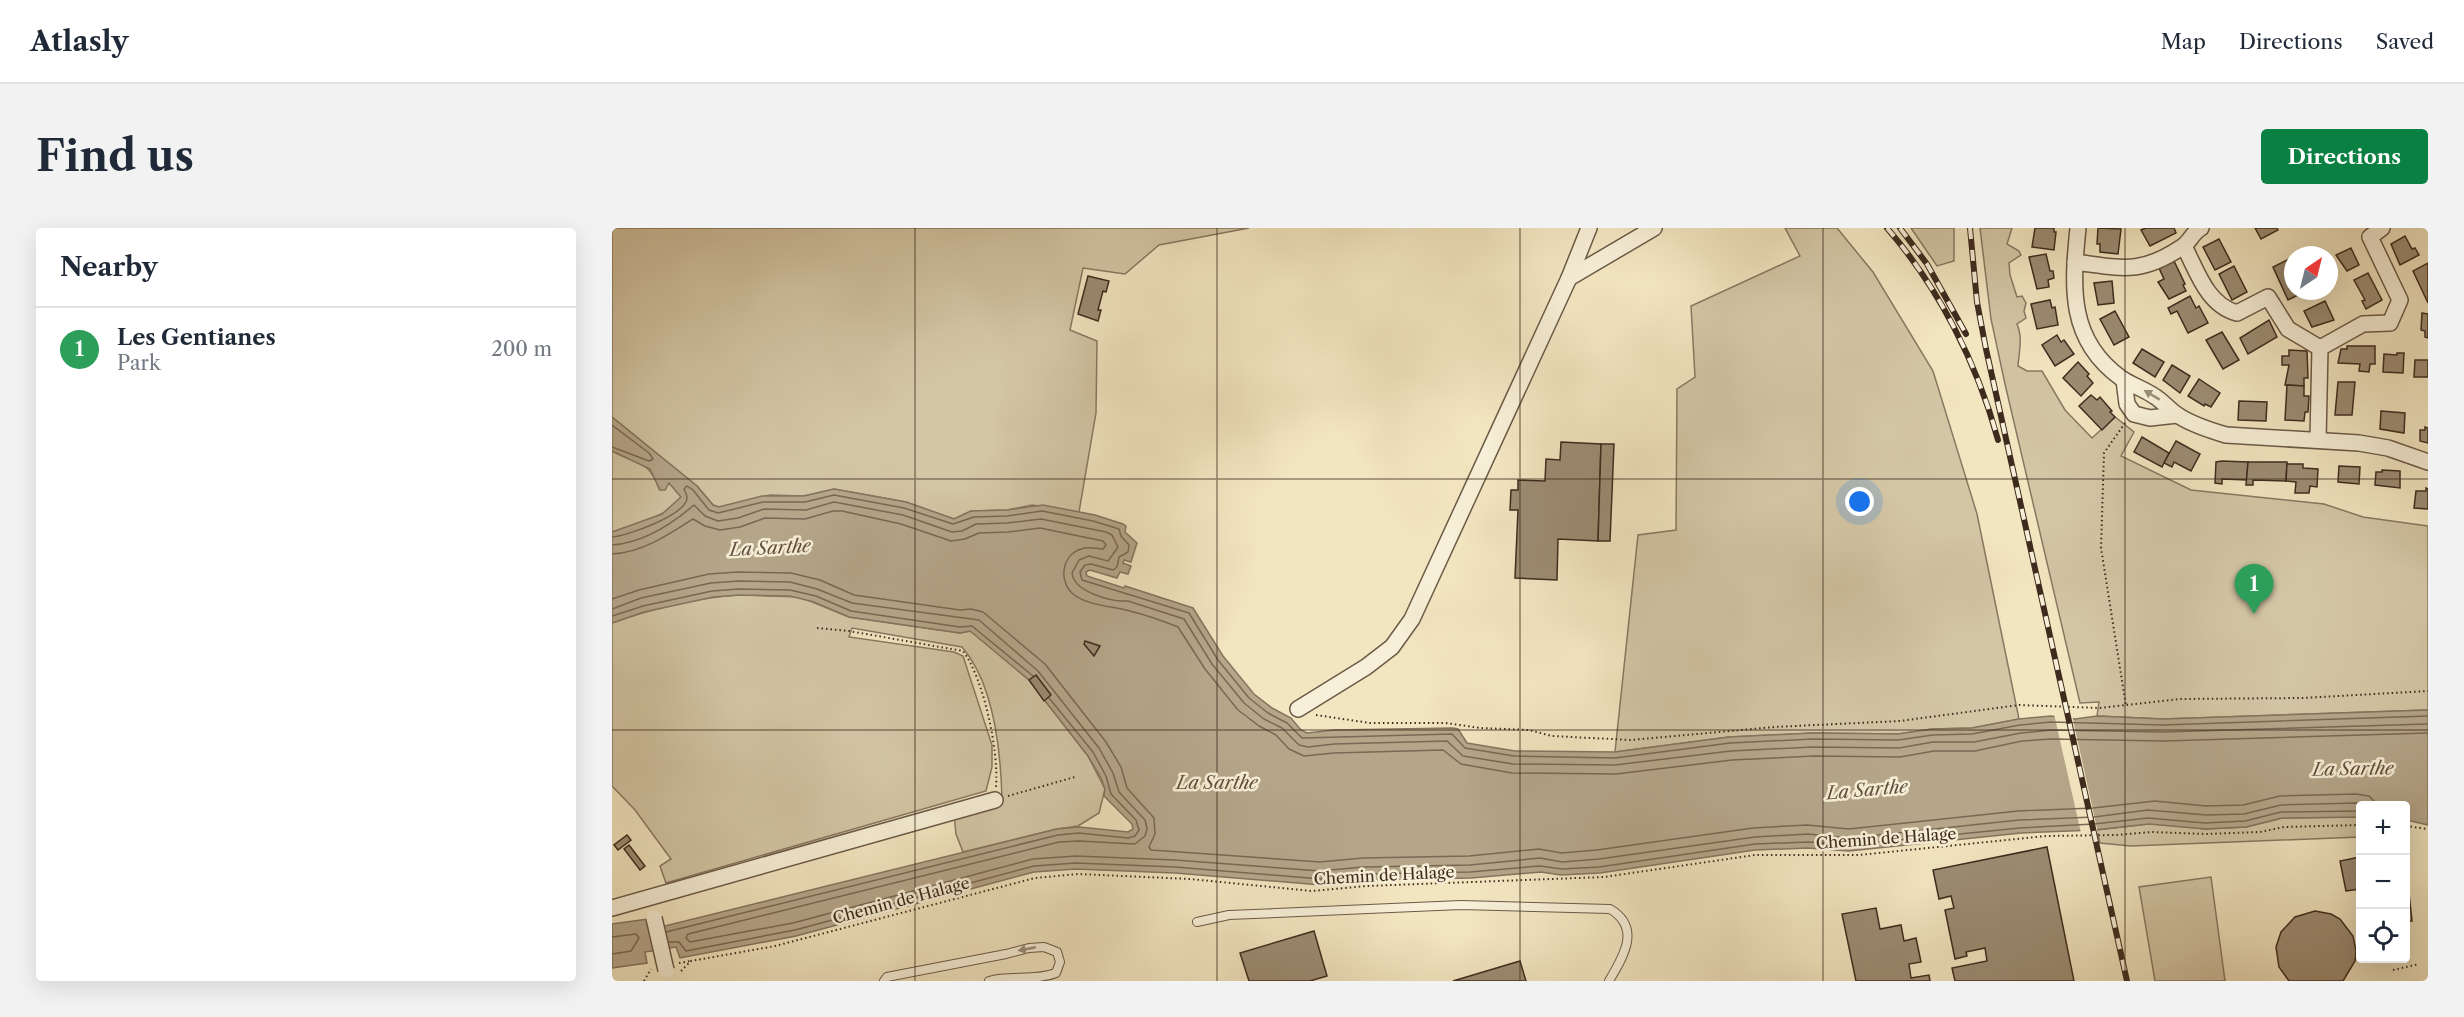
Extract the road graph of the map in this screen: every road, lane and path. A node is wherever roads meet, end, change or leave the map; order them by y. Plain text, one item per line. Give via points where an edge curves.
1 (1589, 228) edge
2 (1654, 228) edge
3 (2078, 228) edge
4 (2201, 228) edge
5 (2382, 228) edge
6 (2184, 246) junction
7 (2075, 262) junction
8 (1569, 278) junction
9 (2320, 348) junction
10 (2124, 380) junction
11 (2176, 415) junction
12 (2124, 424) dead end
13 (2318, 440) junction
14 (2428, 462) edge
15 (817, 628) dead end
16 (2428, 692) edge
17 (1303, 706) joint
18 (2126, 706) junction
19 (1075, 777) dead end
20 (995, 800) junction
21 (2356, 825) edge
22 (2410, 827) edge
23 (2428, 829) edge
24 (649, 898) junction
25 (612, 908) edge
26 (1197, 922) dead end
27 (2419, 964) dead end
28 (2393, 970) dead end
29 (670, 975) edge
30 (884, 981) edge
31 (989, 981) edge
32 (1609, 981) edge

1 - 8 street
2 - 8 street
3 - 7 street
4 - 6 street via 2193,232
5 - 9 street via 2370,237 2400,300 2390,323 2363,324
6 - 7 street via 2142,267 2128,269
6 - 9 street via 2213,299 2225,310 2237,313 2268,297 2288,329
7 - 10 street via 2074,294 2079,323 2106,366
8 - 17 street via 1412,619 1392,647
9 - 13 street
11 -> 10 street via 2164,402
10 - 11 street via 2127,404 2133,414 2150,418
11 - 13 street via 2226,435
12 - 18 path via 2104,453 2101,548
13 - 14 street via 2359,442
15 - 20 path via 963,651 972,662 995,749
16 - 18 path via 2180,699
17 - 18 path via 1314,714 1370,723 1446,723 1529,730 1552,736 1631,740 1900,720 2019,705
19 - 20 path
20 - 24 street
21 - 29 path, Chemin de Halage via 2206,834 2046,836 1859,855 1755,855 1604,877 1312,891 1190,879 1078,874 1035,878 775,946 691,962
22 - 23 path
24 - 25 street
24 - 29 street, bridge
26 - 32 lane via 1229,915 1461,904 1610,909 1621,916 1627,927 1626,951
27 - 28 path
31 -> 30 lane via 1003,977 1047,977 1056,973 1060,962 1057,952 1044,947 1029,948 887,977

